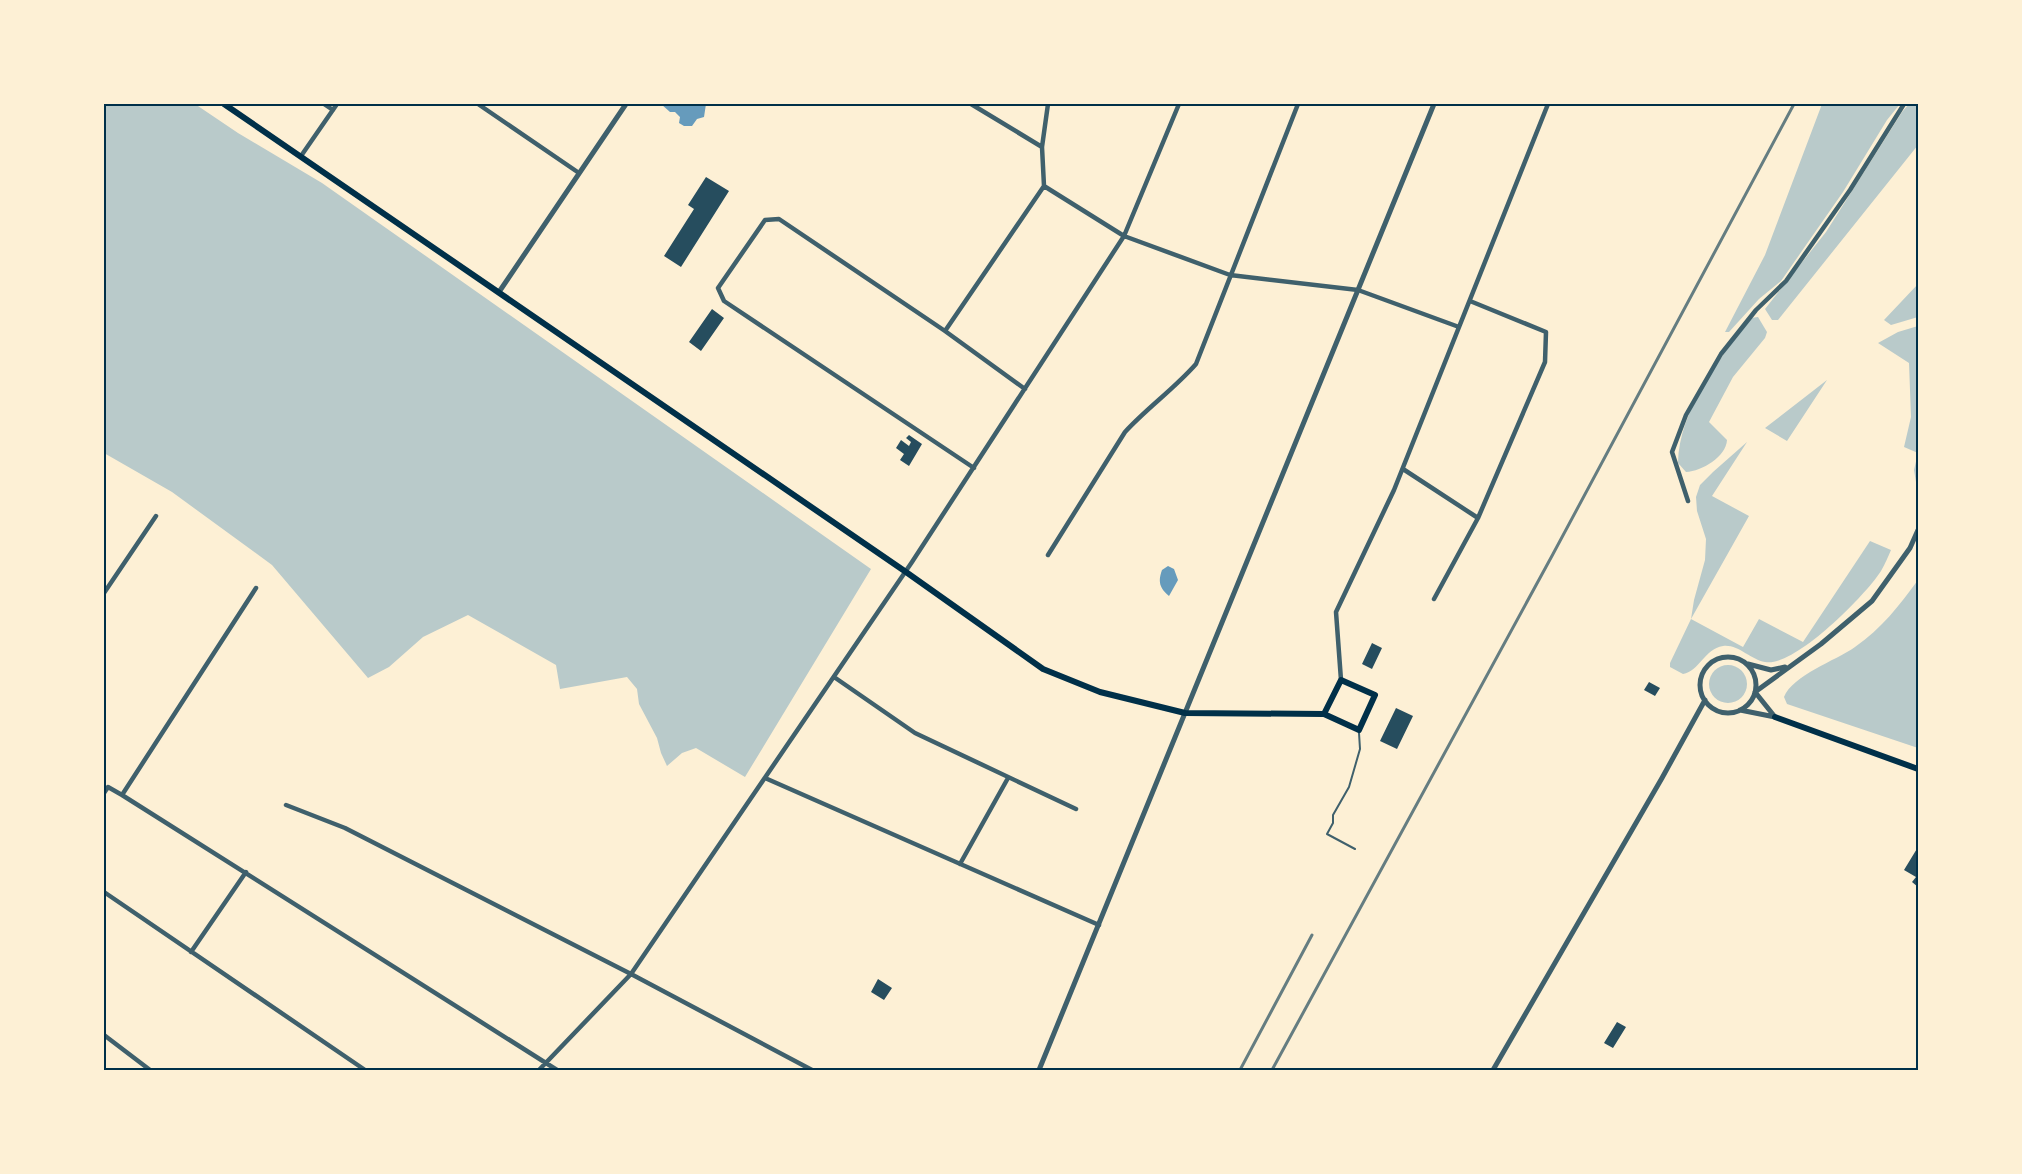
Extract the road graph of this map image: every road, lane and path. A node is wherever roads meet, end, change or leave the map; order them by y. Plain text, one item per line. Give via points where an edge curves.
1 (224, 104) edge
2 (324, 104) edge
3 (337, 104) edge
4 (478, 104) edge
5 (626, 104) edge
6 (971, 104) edge
7 (1048, 104) edge
8 (1172, 104) edge
9 (1179, 104) edge
10 (1298, 104) edge
11 (1434, 104) edge
12 (1548, 104) edge
13 (1904, 104) edge
14 (333, 110) junction
15 (1176, 112) junction
16 (1042, 147) junction
17 (301, 156) junction
18 (579, 173) junction
19 (1044, 186) junction
20 (1124, 236) junction
21 (1230, 275) junction
22 (1358, 290) junction
23 (499, 292) junction
24 (1470, 301) junction
25 (1459, 327) junction
26 (945, 331) junction
27 (1025, 389) junction
28 (974, 468) junction
29 (1403, 469) junction
30 (1688, 501) dead end
31 (156, 516) dead end
32 (1478, 518) junction
33 (1918, 530) edge
34 (1048, 555) dead end
35 (906, 572) junction
36 (256, 588) dead end
37 (104, 593) edge
38 (1434, 599) dead end
39 (1746, 663) junction
40 (1795, 663) junction
41 (834, 677) junction
42 (1341, 680) junction
43 (1755, 692) junction
44 (1705, 700) junction
45 (1740, 710) junction
46 (1185, 713) junction
47 (1324, 714) junction
48 (1775, 717) junction
49 (1359, 730) junction
50 (1918, 769) edge
51 (765, 778) junction
52 (1008, 778) junction
53 (104, 793) edge
54 (122, 795) junction
55 (286, 805) dead end
56 (1076, 809) dead end
57 (1355, 849) dead end
58 (960, 864) junction
59 (246, 872) junction
60 (104, 892) edge
61 (1099, 925) junction
62 (191, 952) junction
63 (631, 974) junction
64 (104, 1035) edge
65 (545, 1064) junction
66 (150, 1071) edge
67 (365, 1071) edge
68 (539, 1071) edge
69 (557, 1071) edge
70 (812, 1071) edge
71 (1039, 1071) edge
72 (1493, 1071) edge

1 - 17 main road
2 - 14 street
3 - 14 street
4 - 18 street
5 - 18 street
6 - 16 street
7 - 16 street
8 - 15 street
9 - 15 street
10 - 21 street
11 - 22 street
12 - 24 street
13 - 30 street via 1786,282 1756,310 1720,354 1686,415 1672,452
14 - 17 street
15 - 20 street
16 - 19 street
17 - 23 main road
18 - 23 street
19 - 20 street
19 - 26 street
20 - 21 street
20 - 27 street
21 - 22 street
21 - 34 street via 1196,364 1125,432
22 - 25 street
22 - 46 street
23 - 35 main road
24 - 25 street
24 - 32 street via 1546,332 1545,362
25 - 29 street
26 - 27 street
26 - 28 street via 779,219 765,220 718,288 724,301
27 - 28 street
28 - 35 street
29 - 32 street
29 - 42 street via 1336,612
31 - 37 street
32 - 38 street
33 - 40 street via 1910,548 1872,601
35 - 41 street
35 - 46 main road via 1042,669 1100,692
36 - 54 street
39 - 40 street via 1771,670
39 - 43 street via 1755,676
39 - 44 street via 1724,657 1709,664 1701,678
40 - 43 street
41 - 51 street
41 - 52 street via 915,733
42 - 47 main road
42 - 49 main road via 1375,695
43 - 45 street
43 - 48 street
44 - 45 street via 1725,712
44 - 72 street
45 - 48 street
46 - 47 main road
46 - 61 street
47 - 49 main road
48 - 50 main road
49 - 57 lane via 1360,749 1349,787 1327,834
51 - 58 street
51 - 63 street
52 - 56 street
52 - 58 street
53 - 54 street via 108,787
54 - 59 street
55 - 63 street via 345,828
58 - 61 street
59 - 62 street
59 - 65 street
60 - 62 street
61 - 71 street
62 - 67 street
63 - 65 street
63 - 70 street
64 - 66 street
65 - 68 street
65 - 69 street

